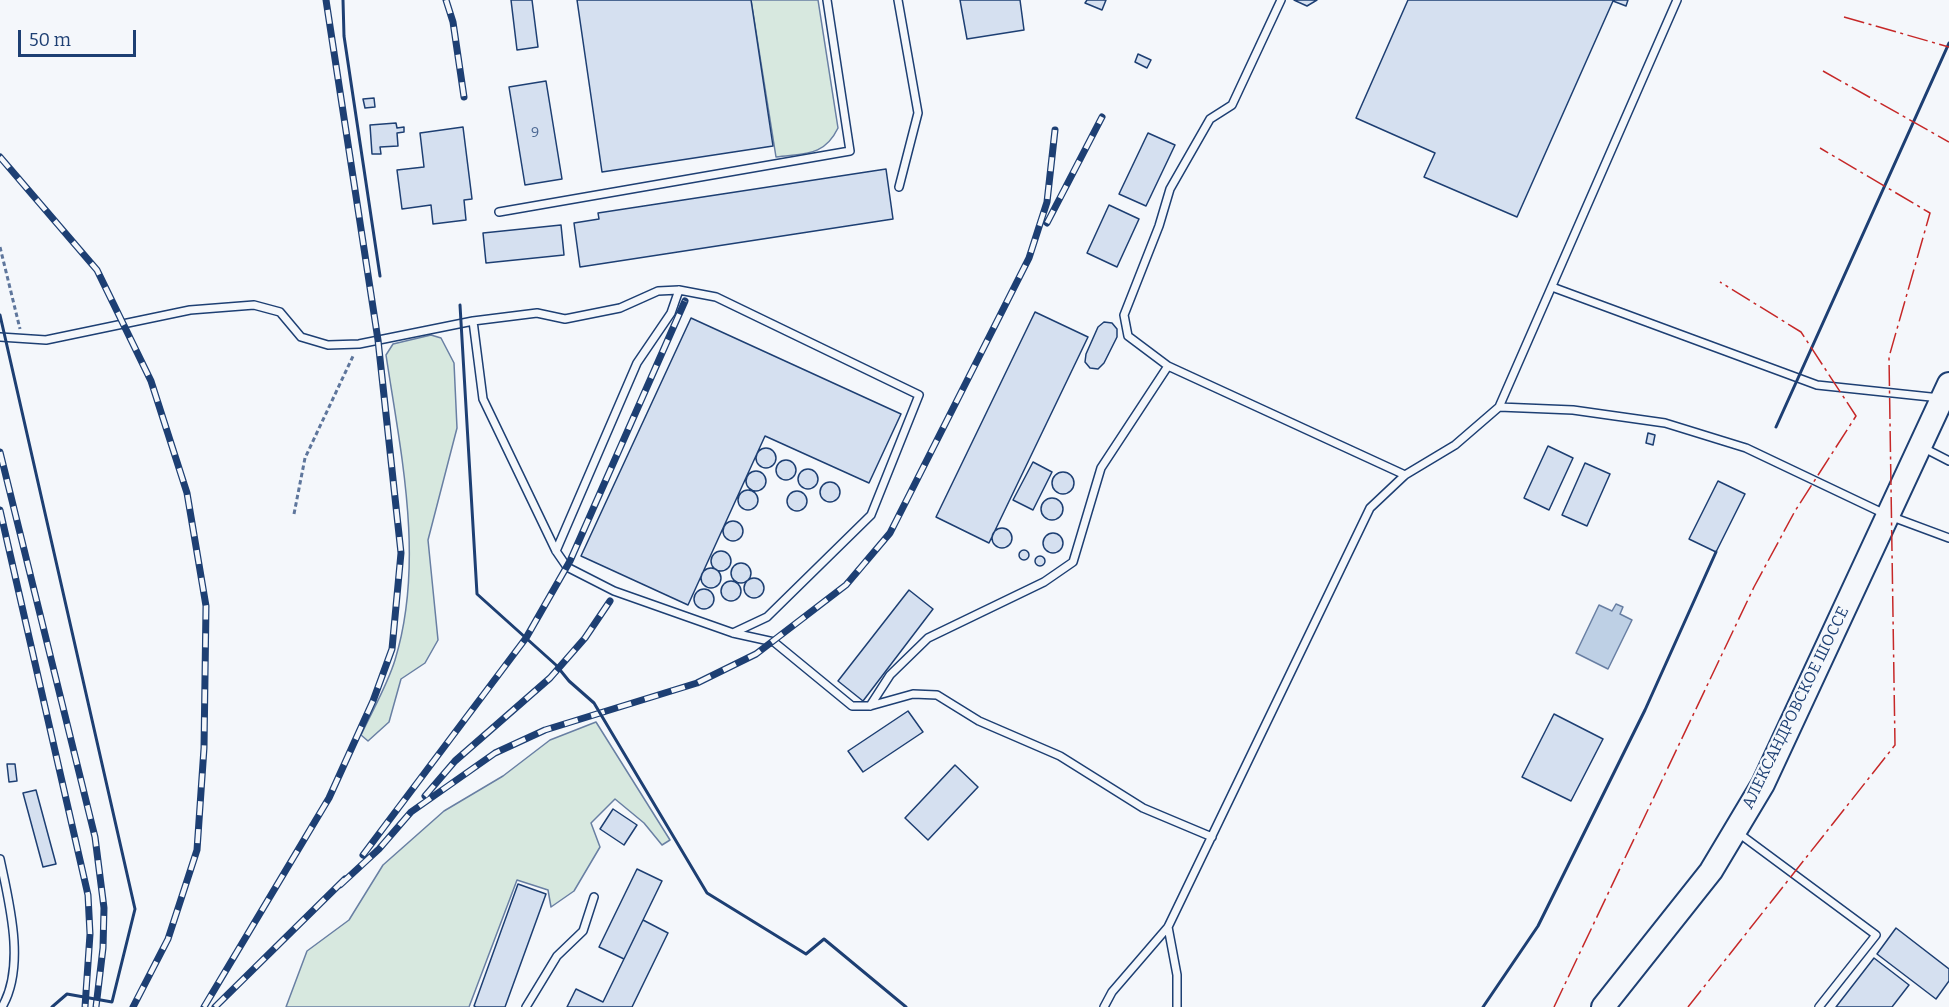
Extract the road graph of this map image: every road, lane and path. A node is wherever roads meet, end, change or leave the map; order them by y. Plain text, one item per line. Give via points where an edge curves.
1 (827, 0) edge
2 (898, 0) edge
3 (1281, 0) edge
4 (1677, 0) edge
5 (899, 187) dead end
6 (499, 212) dead end
7 (0, 247) edge
8 (1552, 287) junction
9 (679, 290) junction
10 (473, 321) junction
11 (0, 337) edge
12 (23, 339) junction
13 (359, 344) junction
14 (1168, 366) junction
15 (1946, 391) edge
16 (1499, 407) junction
17 (1920, 446) junction
18 (1949, 461) edge
19 (1405, 475) junction
20 (294, 514) dead end
21 (1887, 515) junction
22 (1949, 537) edge
23 (556, 551) junction
24 (733, 633) junction
25 (870, 706) junction
26 (1735, 830) junction
27 (1212, 837) junction
28 (0, 859) edge
29 (594, 897) dead end
30 (1168, 927) junction
31 (2, 1007) edge
32 (526, 1007) edge
33 (1104, 1007) edge
34 (1177, 1007) edge
35 (1603, 1007) edge
36 (1819, 1007) edge

1 - 6 lane via 850,151
2 - 5 lane via 918,113
3 - 14 lane via 1232,105 1210,119 1170,189 1124,315 1128,336
4 - 8 lane
7 - 12 path
8 - 15 lane via 1817,386
8 - 16 lane
9 - 10 lane via 658,291 620,308 565,319 537,313
9 - 23 lane via 670,313 637,363
9 - 24 lane via 716,297 919,395 871,515 767,617
10 - 13 lane
10 - 23 lane via 483,399
11 - 12 lane
12 - 13 lane via 46,340 190,310 254,305 280,312 301,337 328,345
13 - 20 path via 305,458
14 - 19 lane
14 - 25 lane via 1101,468 1073,562 1044,582 928,638 891,675
15 - 17 main road, АЛЕКСАНДРОВСКОЕ ШОССЕ
16 - 19 lane via 1455,445
16 - 21 lane via 1573,410 1665,423 1746,448
17 - 18 lane
17 - 21 main road, АЛЕКСАНДРОВСКОЕ ШОССЕ
19 - 27 lane via 1370,508
21 - 22 lane
21 - 26 main road, АЛЕКСАНДРОВСКОЕ ШОССЕ via 1768,774
23 - 24 lane via 567,567 614,591
24 - 25 lane via 774,642 852,706
25 - 27 lane via 913,694 937,695 979,721 1060,756 1143,808
26 - 35 main road, АЛЕКСАНДРОВСКОЕ ШОССЕ via 1711,871
26 - 36 lane via 1876,935
27 - 30 lane
28 - 31 lane via 13,923 14,961
29 - 32 lane via 584,932 557,956
30 - 33 lane
30 - 34 lane

